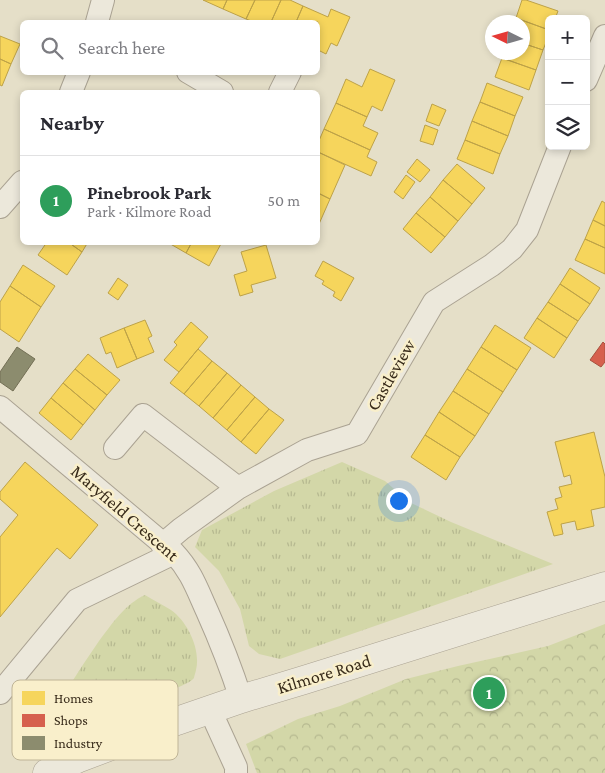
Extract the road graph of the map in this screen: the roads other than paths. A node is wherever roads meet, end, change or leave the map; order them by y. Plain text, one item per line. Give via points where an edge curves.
1 (103, 0) edge
2 (98, 20) edge
3 (605, 36) edge
4 (590, 71) edge
5 (78, 75) edge
6 (193, 75) edge
7 (288, 75) edge
8 (72, 90) edge
9 (219, 90) edge
10 (281, 90) edge
11 (558, 150) edge
12 (20, 184) edge
13 (0, 207) edge
14 (0, 407) edge
15 (115, 448) dead end
16 (238, 488) junction
17 (168, 549) junction
18 (605, 586) edge
19 (0, 693) edge
20 (241, 699) junction
21 (210, 710) junction
22 (178, 721) edge
23 (75, 760) edge
24 (47, 773) edge
25 (236, 773) edge

1 - 2 street
3 - 4 street
5 - 8 street
6 - 9 street
7 - 10 street
11 - 16 street, Castleview via 527,230 512,249 492,265 434,302 357,434 307,450
12 - 13 street
14 - 17 street, Maryfield Crescent
15 - 16 street via 143,415
16 - 17 street, Castleview via 181,529
17 - 19 street, Castleview via 77,600
17 - 20 street, Maryfield Crescent via 184,564 194,581 228,658
18 - 20 street, Kilmore Road
20 - 21 street, Kilmore Road
21 - 22 street, Kilmore Road
21 - 25 street
23 - 24 street, Kilmore Road

